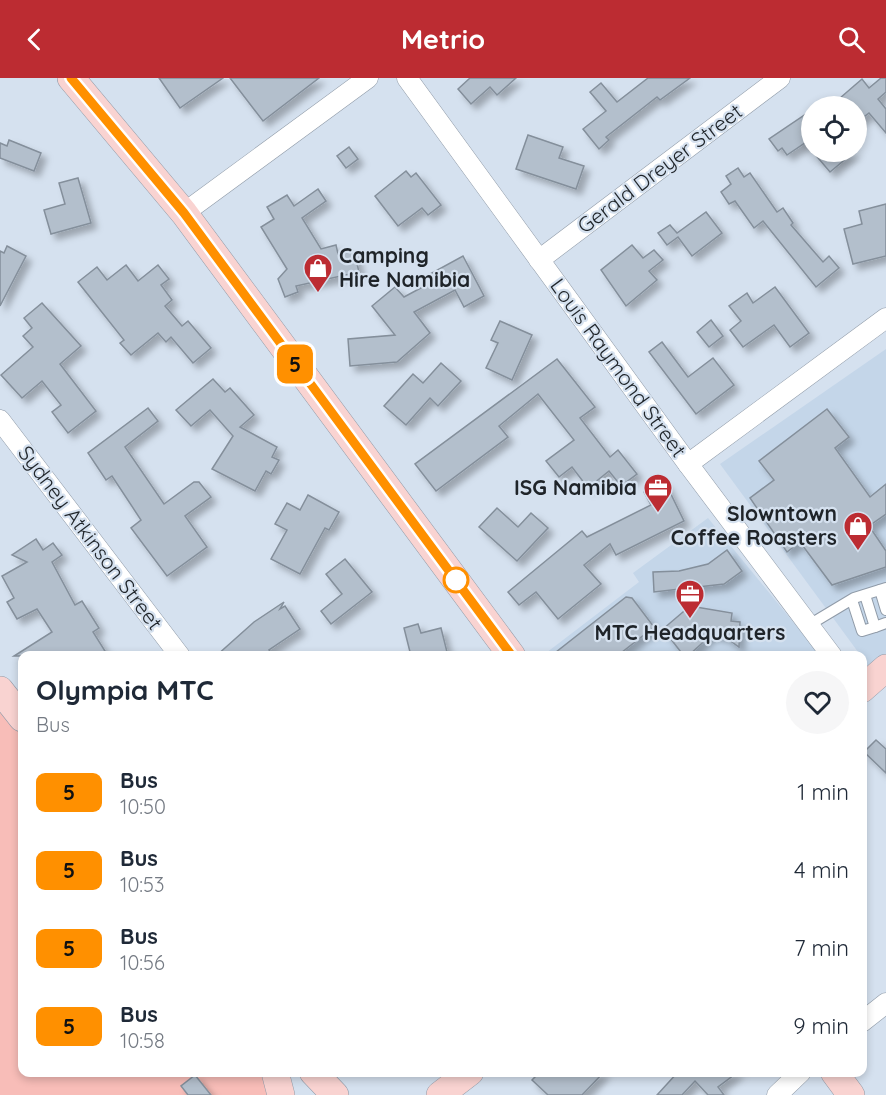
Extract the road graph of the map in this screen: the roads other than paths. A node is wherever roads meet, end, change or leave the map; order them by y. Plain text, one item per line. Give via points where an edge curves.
1 (72, 78) edge
2 (368, 78) edge
3 (407, 78) edge
4 (780, 78) edge
5 (184, 213) junction
6 (539, 260) junction
7 (886, 318) edge
8 (0, 420) edge
9 (688, 464) junction
10 (883, 589) edge
11 (865, 595) junction
12 (852, 600) junction
13 (886, 610) edge
14 (809, 625) junction
15 (880, 625) edge
16 (176, 651) edge
17 (508, 651) edge
18 (828, 651) edge
19 (886, 668) edge
20 (867, 685) edge
21 (0, 690) edge
22 (18, 713) edge
23 (886, 1003) edge
24 (867, 1018) edge
25 (276, 1077) edge
26 (318, 1077) edge
27 (463, 1077) edge
28 (466, 1077) edge
29 (796, 1077) edge
30 (838, 1077) edge
31 (281, 1095) edge
32 (335, 1095) edge
33 (440, 1095) edge
34 (453, 1095) edge
35 (777, 1095) edge
36 (851, 1095) edge

1 - 5 street
2 - 5 street
3 - 6 street, Louis Raymond Street
4 - 6 street, Gerald Dreyer Street
5 - 17 street
6 - 9 street, Louis Raymond Street
7 - 9 street
8 - 16 street, Sydney Atkinson Street
9 - 14 street, Louis Raymond Street
10 - 11 lane
10 - 13 lane
11 - 12 lane
11 - 15 lane
12 - 14 lane
12 - 15 lane via 862,631
14 - 18 street, Louis Raymond Street
19 - 20 street
21 - 22 street
23 - 24 street
25 - 31 street
26 - 32 street
27 - 33 street
28 - 34 street
29 - 35 street
30 - 36 street

